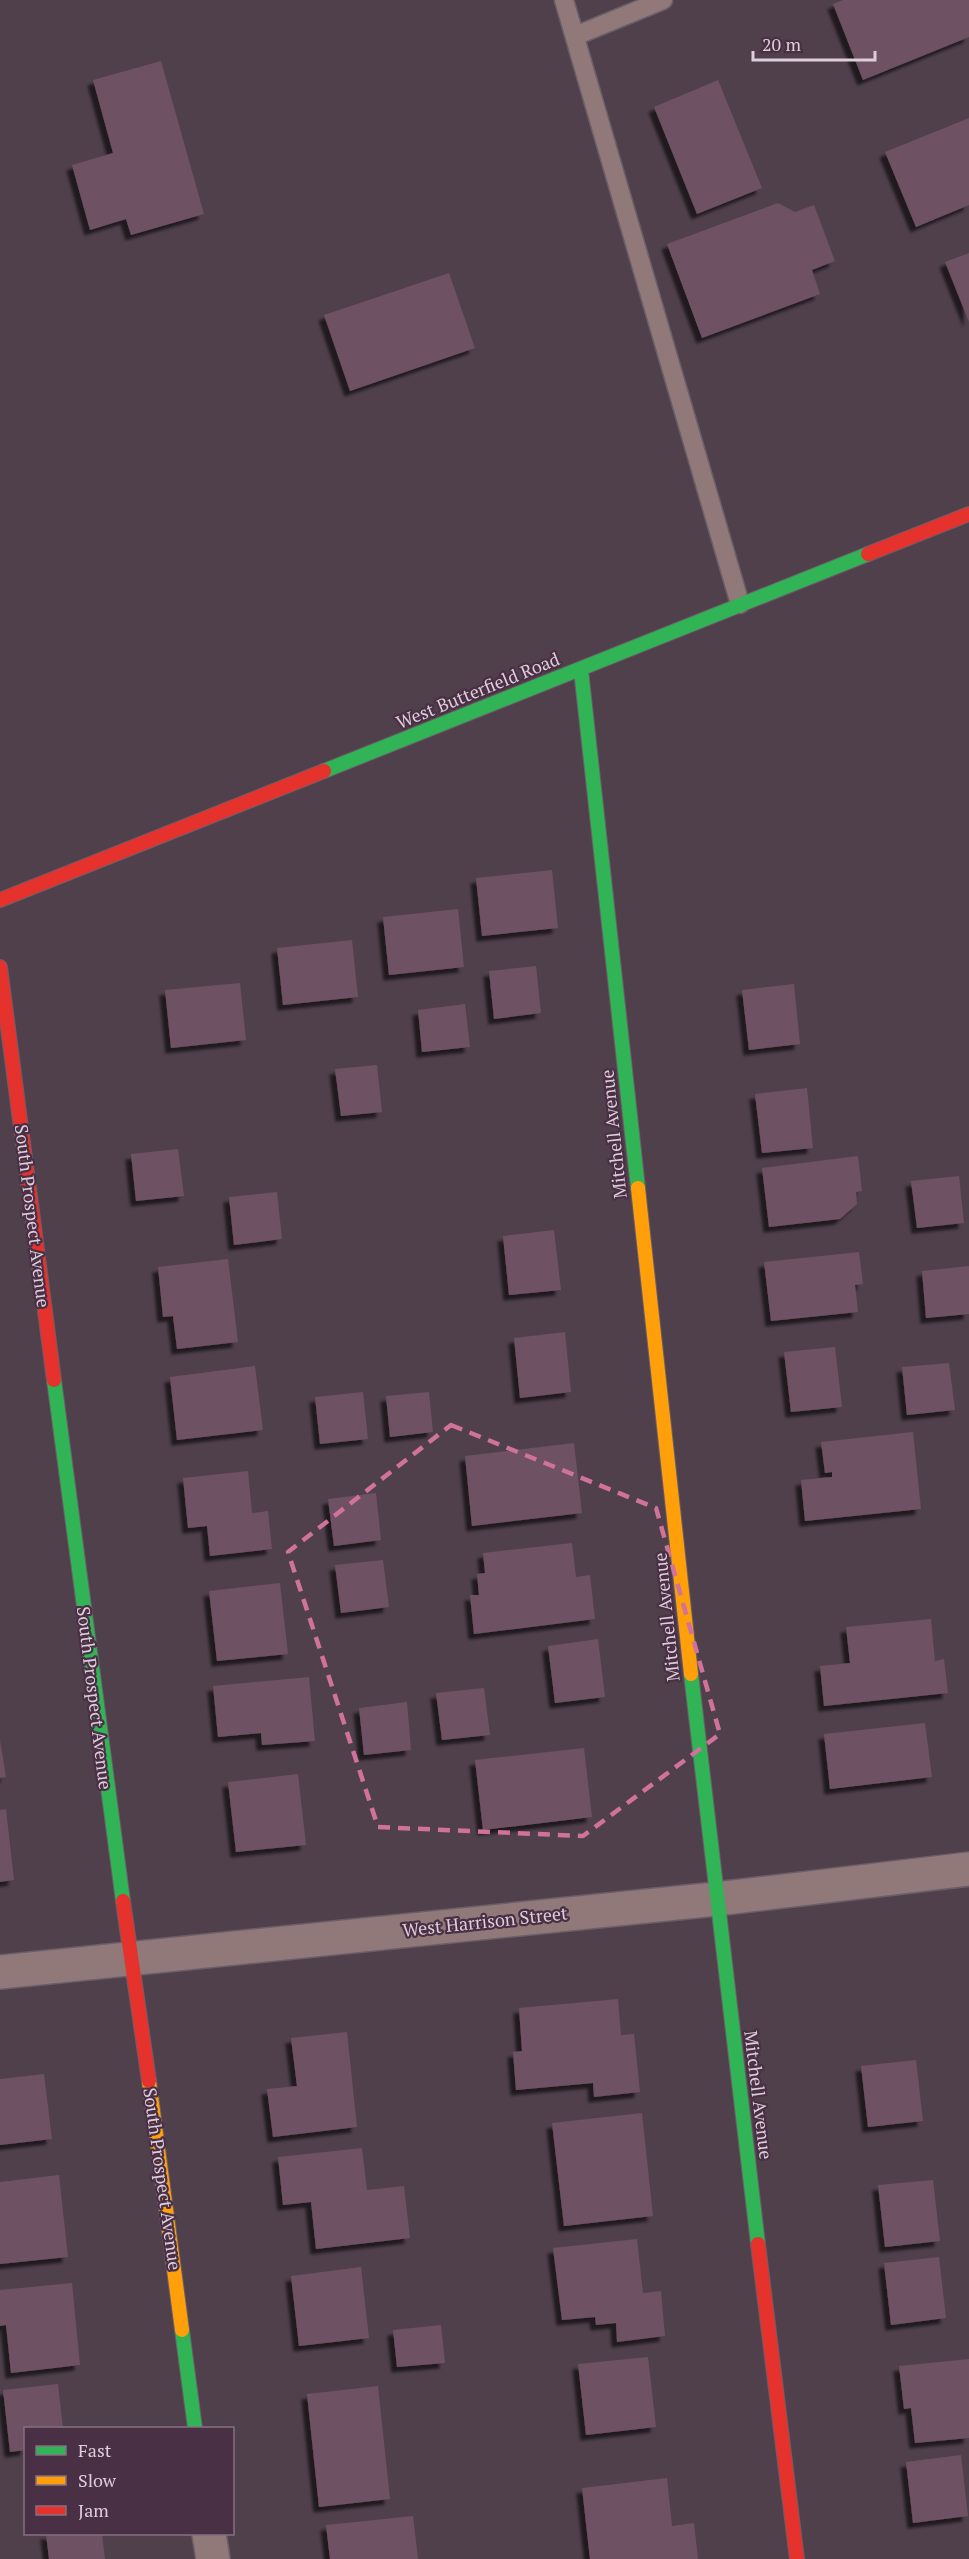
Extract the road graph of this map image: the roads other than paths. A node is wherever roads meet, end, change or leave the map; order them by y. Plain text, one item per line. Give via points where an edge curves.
1 (564, 0) edge
2 (663, 0) edge
3 (574, 36) junction
4 (969, 514) edge
5 (740, 604) junction
6 (581, 670) junction
7 (0, 900) edge
8 (0, 967) edge
9 (969, 1869) edge
10 (716, 1899) junction
11 (132, 1957) junction
12 (0, 1972) edge
13 (195, 2427) edge
14 (209, 2535) edge
15 (213, 2559) edge
16 (797, 2559) edge

1 - 3 lane
2 - 3 lane
3 - 5 lane
4 - 5 street, West Butterfield Road
5 - 6 street, West Butterfield Road
6 - 7 street, West Butterfield Road
6 - 10 street, Mitchell Avenue
8 - 11 street, South Prospect Avenue via 114,1847
9 - 10 street, West Harrison Street
10 - 11 street, West Harrison Street
10 - 16 street, Mitchell Avenue
11 - 12 street, West Harrison Street
11 - 13 street, South Prospect Avenue
14 - 15 street

